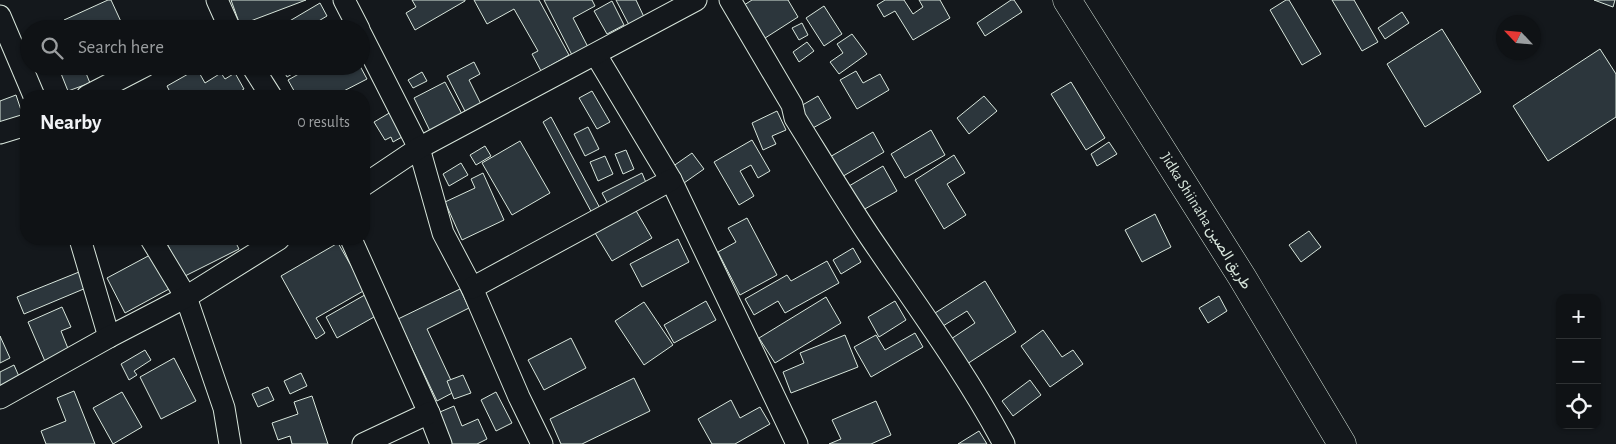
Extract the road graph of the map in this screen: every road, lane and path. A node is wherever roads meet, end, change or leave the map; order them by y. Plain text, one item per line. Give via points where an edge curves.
1 (217, 0) edge
2 (344, 0) edge
3 (696, 0) edge
4 (730, 0) edge
5 (1067, 0) edge
6 (0, 16) edge
7 (223, 20) edge
8 (354, 20) edge
9 (370, 52) edge
10 (596, 55) junction
11 (20, 63) edge
12 (25, 75) edge
13 (128, 75) edge
14 (258, 75) edge
15 (31, 90) edge
16 (99, 90) edge
17 (267, 90) edge
18 (20, 127) edge
19 (0, 133) edge
20 (419, 148) junction
21 (671, 180) junction
22 (370, 181) edge
23 (82, 245) edge
24 (155, 245) edge
25 (270, 245) edge
26 (354, 245) edge
27 (472, 288) junction
28 (186, 298) junction
29 (109, 337) junction
30 (0, 398) edge
31 (429, 413) junction
32 (230, 444) edge
33 (363, 444) edge
34 (441, 444) edge
35 (542, 444) edge
36 (797, 444) edge
37 (1004, 444) edge
38 (1342, 444) edge

1 - 7 street
2 - 8 street
3 - 10 street
4 - 37 street via 792,105 796,118 988,413
5 - 38 main road, Jidka Shiinaha طريق الصين via 1242,277
6 - 11 street
9 - 20 street
10 - 20 street
10 - 21 street
12 - 15 street
13 - 16 street
14 - 17 street
18 - 19 street
20 - 22 street
20 - 27 street via 443,233
21 - 27 street
21 - 36 street
23 - 29 street
24 - 28 street
25 - 28 street
26 - 31 street
27 - 35 street
28 - 29 street
28 - 32 street via 224,408
29 - 30 street
31 - 33 street
31 - 34 street

